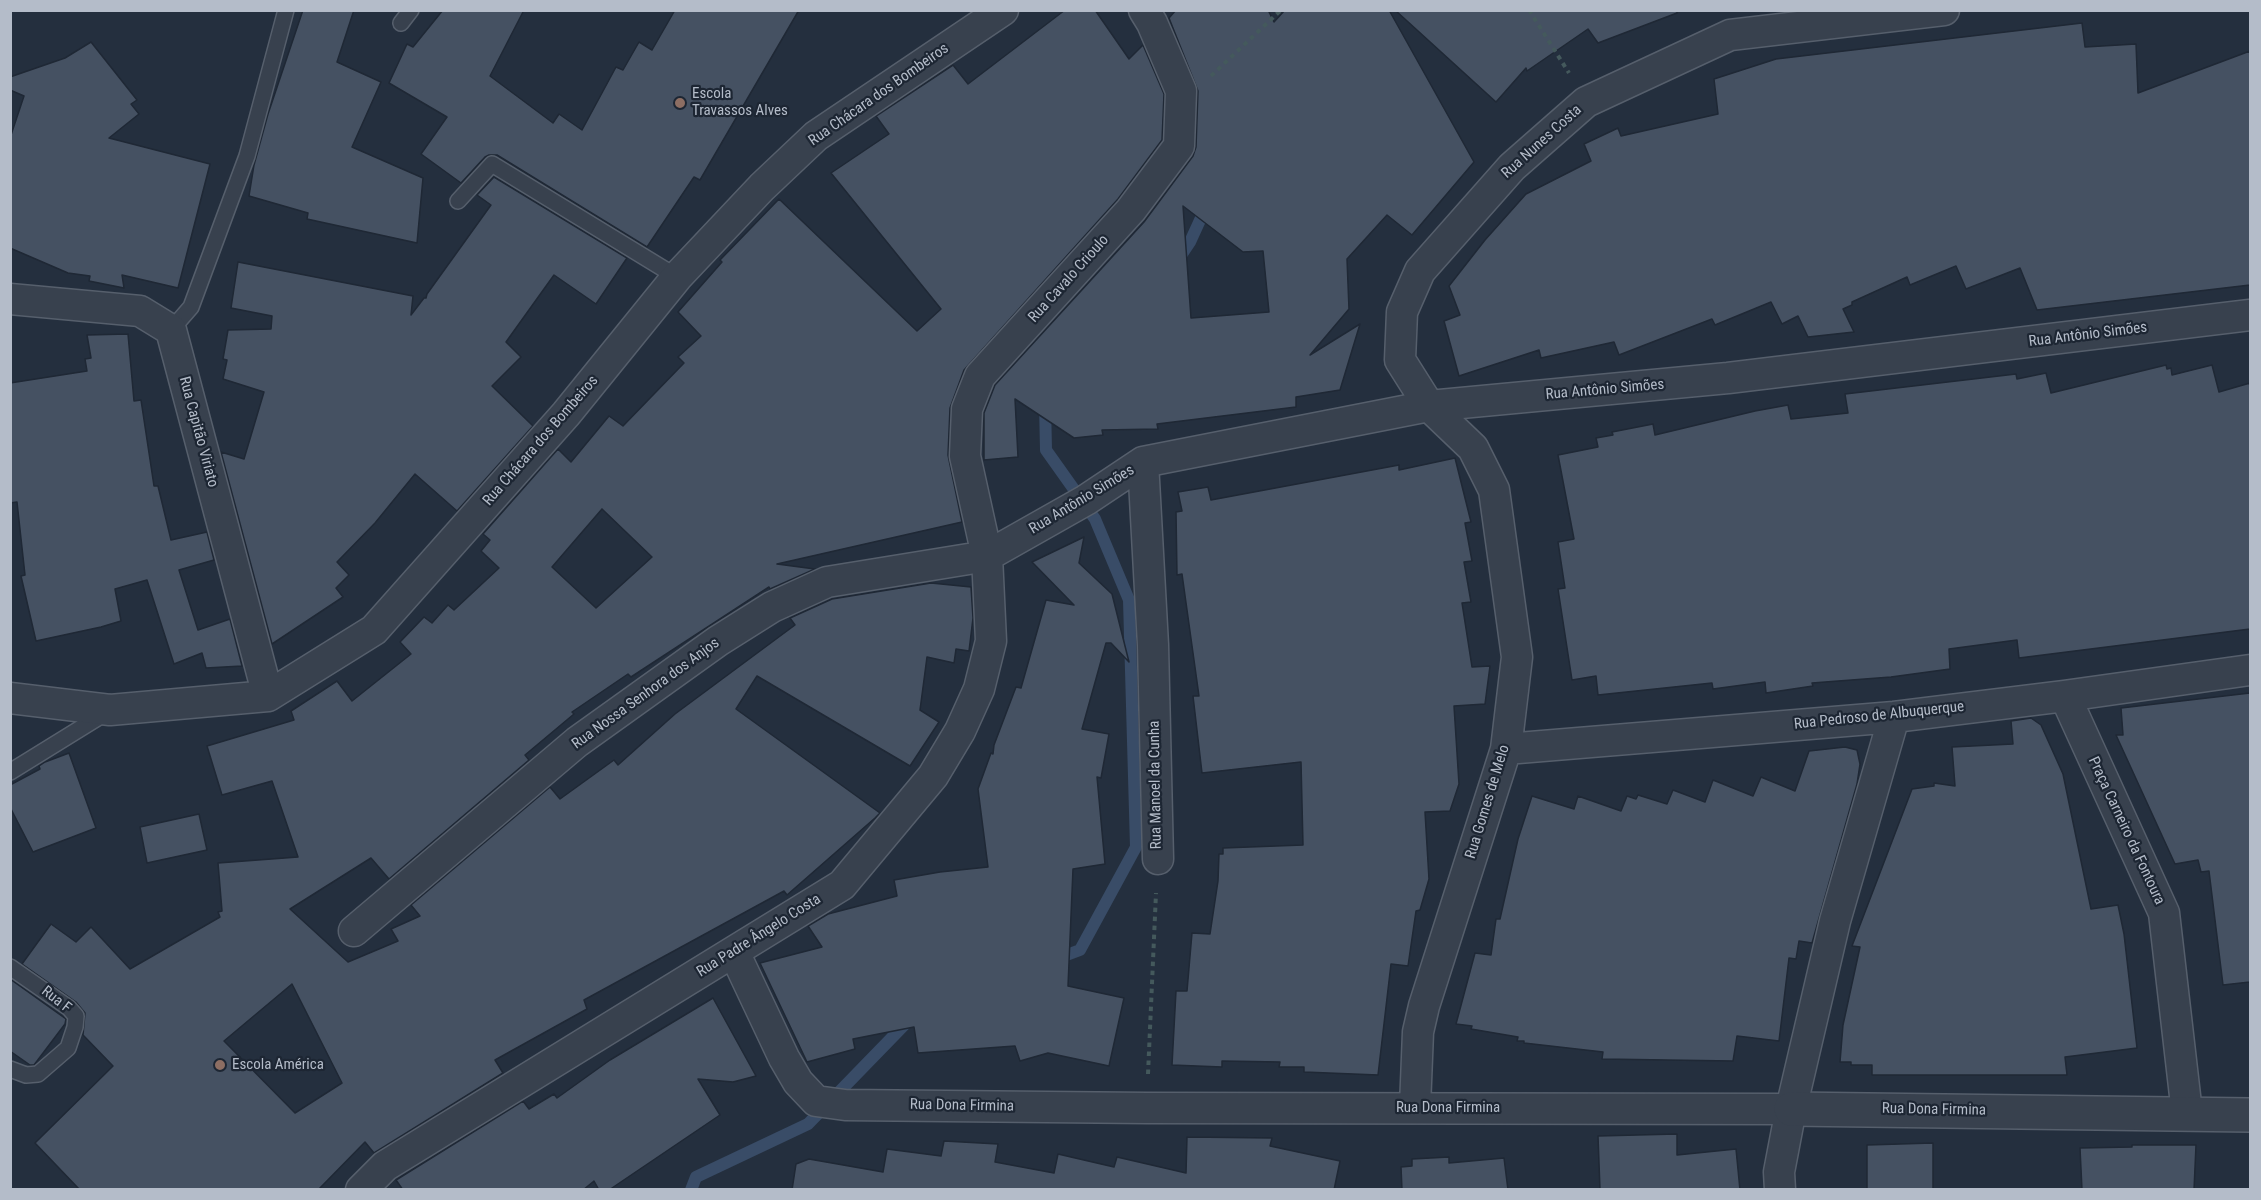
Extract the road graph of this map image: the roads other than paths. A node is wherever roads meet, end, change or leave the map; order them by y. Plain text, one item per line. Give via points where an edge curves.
1 (286, 10) edge
2 (411, 10) edge
3 (1003, 10) edge
4 (1944, 10) edge
5 (1153, 15) edge
6 (401, 24) dead end
7 (458, 201) dead end
8 (677, 277) junction
9 (10, 299) edge
10 (2250, 315) edge
11 (171, 330) junction
12 (1429, 406) junction
13 (1143, 462) junction
14 (987, 556) junction
15 (2250, 670) edge
16 (268, 696) junction
17 (2065, 696) junction
18 (10, 698) edge
19 (110, 710) junction
20 (1894, 717) junction
21 (1506, 749) junction
22 (10, 772) edge
23 (1158, 860) road end
24 (354, 931) dead end
25 (734, 952) junction
26 (10, 966) edge
27 (10, 1069) edge
28 (1415, 1107) junction
29 (1791, 1109) junction
30 (2187, 1113) junction
31 (2250, 1115) edge
32 (361, 1190) edge
33 (1780, 1190) edge

1 - 11 lane via 247,156 191,307
2 - 6 lane
3 - 8 street, Rua Chácara dos Bombeiros via 816,136
4 - 12 street, Rua Nunes Costa via 1730,35 1587,102 1512,167 1420,271 1402,312 1400,360
5 - 14 street, Rua Cavalo Crioulo via 1181,91 1179,146 1131,210 980,376 967,409 965,456
7 - 8 lane via 492,164
8 - 16 street, Rua Chácara dos Bombeiros via 566,414 374,630
9 - 11 street via 140,311
10 - 12 street, Rua Antônio Simões via 1728,378
11 - 16 street, Rua Capitão Viriato
12 - 13 street, Rua Antônio Simões
12 - 21 street, Rua Gomes de Melo via 1473,448 1494,490 1516,657
13 - 14 street, Rua Antônio Simões via 1086,500
13 - 23 street, Rua Manoel da Cunha via 1153,645
14 - 24 street, Rua Nossa Senhora dos Anjos via 827,582 772,607 577,742
14 - 25 street, Rua Padre Ângelo Costa via 991,641 979,689 933,776 842,885
15 - 17 street, Rua Pedroso de Albuquerque
16 - 19 street, Rua Chácara dos Bombeiros
17 - 20 street, Rua Pedroso de Albuquerque
17 - 30 street, Praça Carneiro da Fontoura via 2164,913
18 - 19 street, Rua Chácara dos Bombeiros
19 - 22 lane
20 - 21 street, Rua Pedroso de Albuquerque
20 - 29 street via 1835,921
21 - 28 street, Rua Gomes de Melo via 1424,1006 1418,1032
25 - 28 street, Rua Dona Firmina via 798,1082 830,1103
25 - 32 street, Rua Padre Ângelo Costa via 385,1166
26 - 27 lane, Rua F via 76,1016 68,1048 38,1074 26,1075
28 - 29 street, Rua Dona Firmina
29 - 30 street, Rua Dona Firmina
29 - 33 street via 1779,1172
30 - 31 street, Rua Dona Firmina

